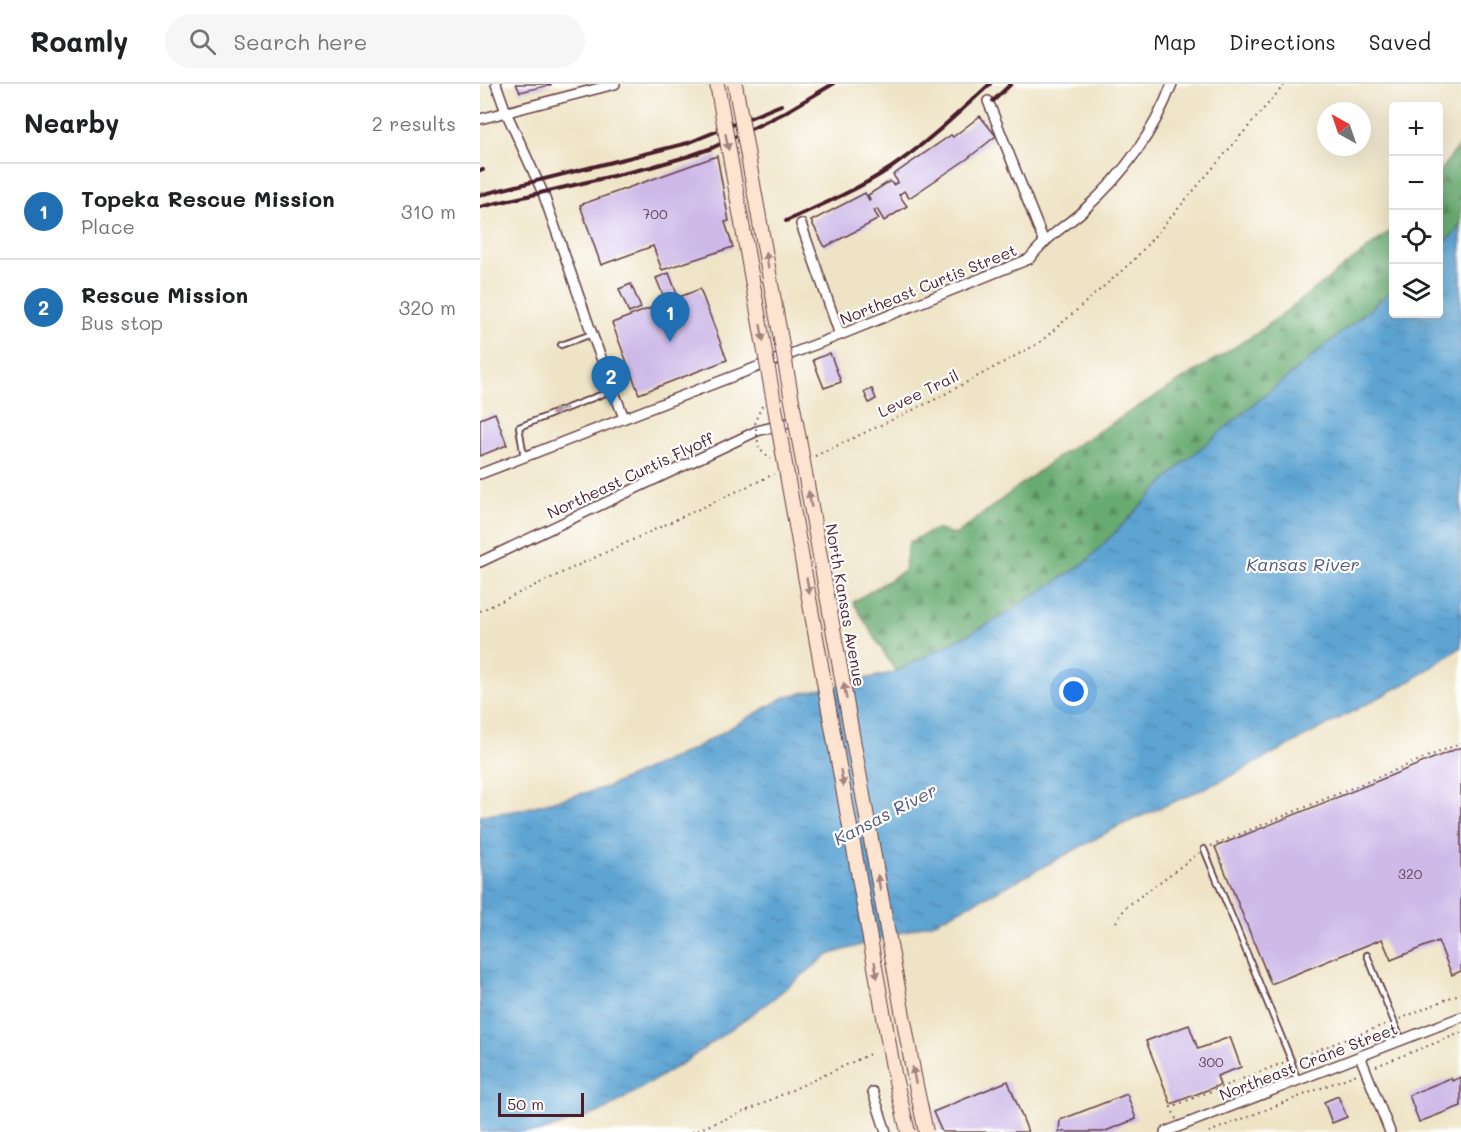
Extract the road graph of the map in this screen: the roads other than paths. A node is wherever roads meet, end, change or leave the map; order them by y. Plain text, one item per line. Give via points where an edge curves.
1 (496, 84) edge
2 (615, 84) edge
3 (717, 84) edge
4 (735, 84) edge
5 (1172, 84) edge
6 (988, 101) dead end
7 (506, 112) junction
8 (480, 119) edge
9 (801, 224) dead end
10 (1044, 242) junction
11 (592, 334) junction
12 (840, 335) junction
13 (561, 345) dead end
14 (613, 390) junction
15 (624, 418) junction
16 (796, 421) junction
17 (779, 426) junction
18 (524, 457) junction
19 (480, 474) edge
20 (480, 562) edge
21 (1204, 849) road end
22 (1367, 956) dead end
23 (1461, 1017) edge
24 (1402, 1041) junction
25 (1360, 1056) junction
26 (1298, 1081) junction
27 (873, 1092) dead end
28 (886, 1132) edge
29 (908, 1132) edge
30 (927, 1132) edge
31 (1165, 1132) edge
32 (1390, 1132) edge

1 - 7 street
2 - 7 street
3 -> 17 main road, North Kansas Avenue, bridge
16 -> 4 main road, North Kansas Avenue, bridge
5 - 10 street, Northeast Curtis Street via 1142,144 1125,167 1084,210
6 - 10 street
7 - 8 street
7 - 11 street via 543,193
9 - 12 street
10 - 12 street, Northeast Curtis Street via 1029,259
11 - 13 lane
11 - 14 street
12 - 15 street, Northeast Curtis Street
14 - 15 street
14 -> 18 lane via 519,427
15 - 18 street, Northeast Curtis Street
16 - 17 street, Northeast Curtis Flyoff
30 -> 16 main road, North Kansas Avenue, bridge
17 - 20 street, Northeast Curtis Flyoff via 757,431
17 -> 29 main road, North Kansas Avenue, bridge via 892,1062
18 - 19 street, Northeast Curtis Street
21 - 26 lane
22 - 24 lane
23 - 24 street, Northeast Crane Street
24 - 25 street, Northeast Crane Street
25 - 26 street, Northeast Crane Street
25 - 32 street
26 - 31 street, Northeast Crane Street
27 - 28 street

